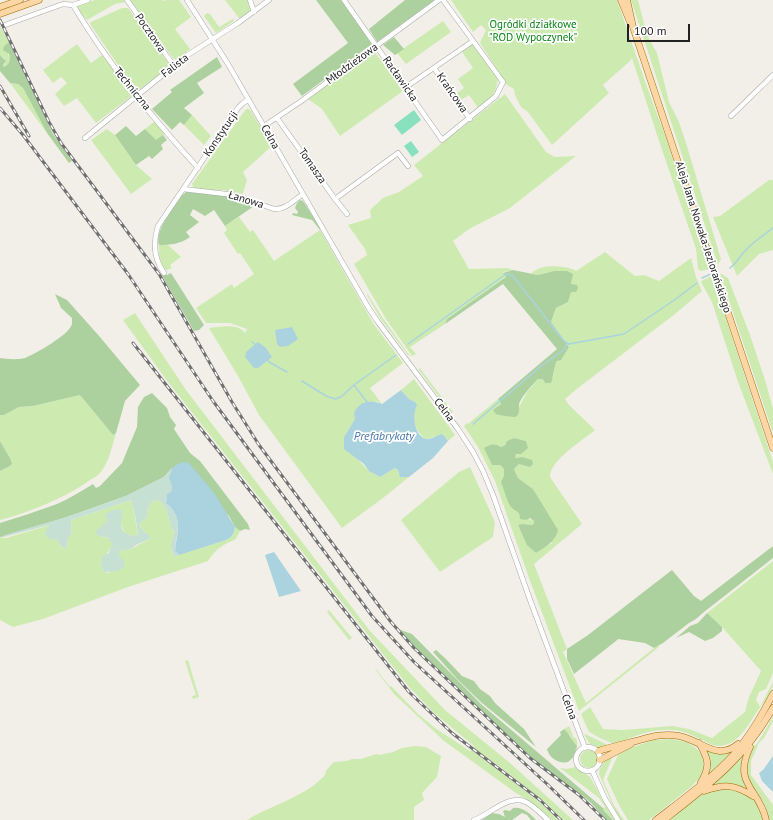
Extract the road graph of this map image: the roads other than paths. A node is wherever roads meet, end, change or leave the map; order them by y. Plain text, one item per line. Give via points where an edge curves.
1 (20, 0) edge
2 (39, 0) edge
3 (88, 0) edge
4 (127, 0) edge
5 (187, 0) edge
6 (250, 0) edge
7 (269, 0) edge
8 (344, 0) edge
9 (439, 0) edge
10 (442, 0) edge
11 (621, 0) edge
12 (627, 0) edge
13 (73, 5) junction
14 (1, 11) edge
15 (254, 12) junction
16 (5, 25) dead end
17 (633, 26) junction
18 (213, 39) junction
19 (473, 41) junction
20 (376, 46) junction
21 (174, 66) junction
22 (434, 68) junction
23 (773, 75) edge
24 (406, 87) junction
25 (137, 96) junction
26 (248, 100) junction
27 (731, 116) dead end
28 (277, 118) junction
29 (470, 119) junction
30 (264, 126) junction
31 (85, 138) dead end
32 (408, 166) dead end
33 (198, 168) junction
34 (184, 189) junction
35 (304, 194) junction
36 (335, 199) junction
37 (347, 214) dead end
38 (164, 273) dead end
39 (773, 448) edge
40 (773, 694) edge
41 (773, 708) edge
42 (751, 738) junction
43 (636, 741) junction
44 (699, 743) junction
45 (584, 748) junction
46 (598, 751) junction
47 (600, 760) junction
48 (592, 770) junction
49 (699, 790) junction
50 (754, 796) junction
51 (474, 820) edge
52 (548, 820) edge
53 (618, 820) edge
54 (656, 820) edge
55 (664, 820) edge
56 (766, 820) edge

1 - 14 main road
2 - 14 main road
3 - 13 street
4 - 21 street, Pocztowa
5 - 18 street
6 - 15 street
7 - 15 street, Falista
8 - 20 street, Racławicka
9 - 20 street, Młodzieżowa
10 - 19 street
11 - 17 main road, Aleja Jana Nowaka-Jeziorańskiego
12 - 17 main road, Aleja Jana Nowaka-Jeziorańskiego
13 - 16 street via 63,4
13 - 25 street, Techniczna via 114,69
15 - 18 street, Falista
17 - 39 main road, Aleja Jana Nowaka-Jeziorańskiego
18 - 21 street, Falista
18 - 26 street
19 - 22 street
19 - 29 street via 503,82 496,96
20 - 24 street, Racławicka
20 - 28 street, Młodzieżowa
21 - 25 street, Falista
22 - 24 street
22 - 29 street, Krańcowa
23 - 27 street
24 - 29 street, Racławicka via 442,140
25 - 31 street, Falista
25 - 33 street, Techniczna
26 - 30 street, Celna
26 - 33 street, Konstytucji via 238,108
28 - 30 street, Młodzieżowa
28 - 36 street, Tomasza
30 - 35 street, Celna
32 - 36 street via 398,153
33 - 34 street, Konstytucji
34 - 35 street, Łanowa via 233,195 279,210
34 - 38 street, Konstytucji via 162,219 155,235 156,256
35 - 45 street, Celna via 378,322 458,429 480,466 493,495
36 - 37 street, Tomasza
40 - 42 main road
41 - 42 main road
42 - 44 main road via 723,752
42 - 49 main road via 732,764
42 - 50 main road via 744,770
43 - 44 main road via 667,734
43 - 46 main road
43 - 47 main road
44 - 49 main road via 706,758 707,769
45 - 46 street
45 - 48 street via 577,755 577,764 584,770
46 - 47 street
47 - 48 street via 599,765
48 - 53 street
49 - 50 main road via 733,786
49 - 54 main road
49 - 55 main road
50 - 56 main road via 762,807
51 - 52 street via 501,804 518,799 526,802

